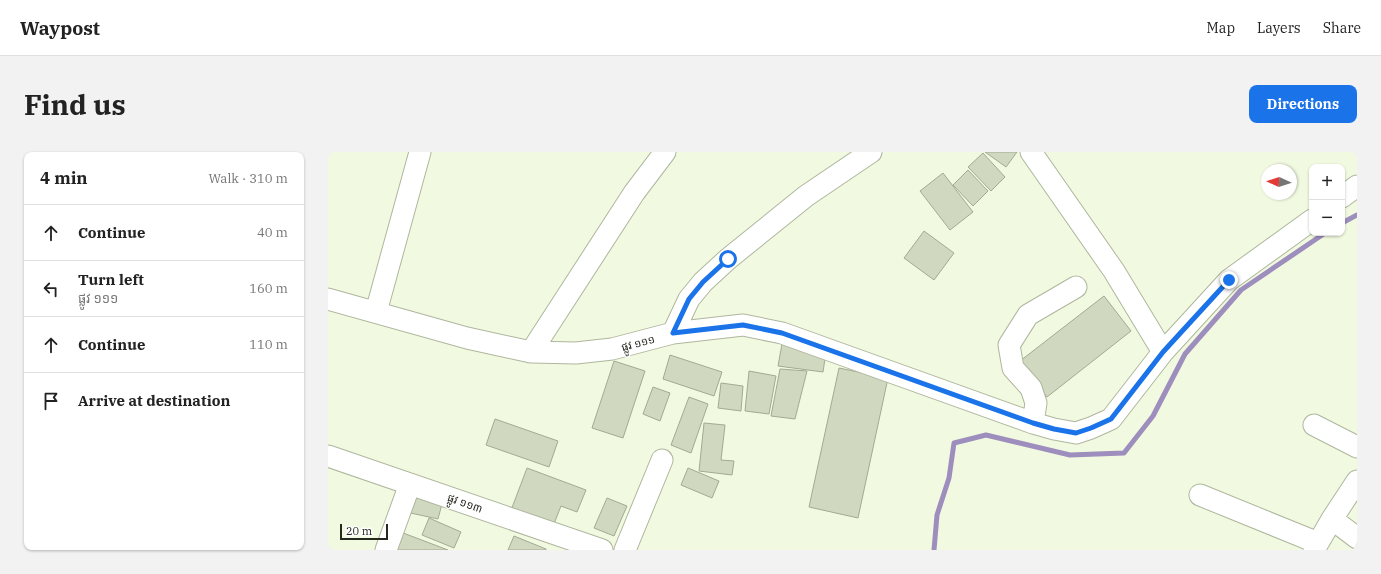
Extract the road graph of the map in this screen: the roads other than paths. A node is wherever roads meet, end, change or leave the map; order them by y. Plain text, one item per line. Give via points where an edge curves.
1 (420, 152) edge
2 (665, 152) edge
3 (871, 152) edge
4 (1031, 152) edge
5 (1357, 186) edge
6 (1345, 196) edge
7 (1309, 222) edge
8 (1076, 287) dead end
9 (328, 299) edge
10 (376, 312) junction
11 (673, 333) junction
12 (531, 352) junction
13 (1163, 352) junction
14 (1033, 423) junction
15 (1314, 425) dead end
16 (1357, 447) edge
17 (328, 456) edge
18 (662, 460) dead end
19 (1357, 481) edge
20 (410, 484) junction
21 (1200, 495) dead end
22 (1332, 519) junction
23 (1357, 538) edge
24 (1316, 547) edge
25 (386, 550) edge
26 (602, 550) edge
27 (625, 550) edge

1 - 10 street
2 - 12 street via 634,193
3 - 11 street via 806,196 728,259 689,299
4 - 13 street via 1114,270
5 - 6 street
7 - 13 street, ផ្លូវ ១១១ via 1229,280
8 - 14 street via 1028,315 1009,345 1013,368 1031,388 1036,403
9 - 10 street, ផ្លូវ ១១១
10 - 12 street, ផ្លូវ ១១១ via 467,338
11 - 12 street, ផ្លូវ ១១១ via 612,350 576,353
11 - 14 street, ផ្លូវ ១១១ via 743,325 782,333
13 - 14 street, ផ្លូវ ១១១ via 1111,419 1076,433
15 - 16 street
17 - 20 street, ផ្លូវ ១១៣
18 - 27 street
19 - 22 street
20 - 25 street
20 - 26 street, ផ្លូវ ១១៣
21 - 24 street
22 - 23 street
22 - 24 street

